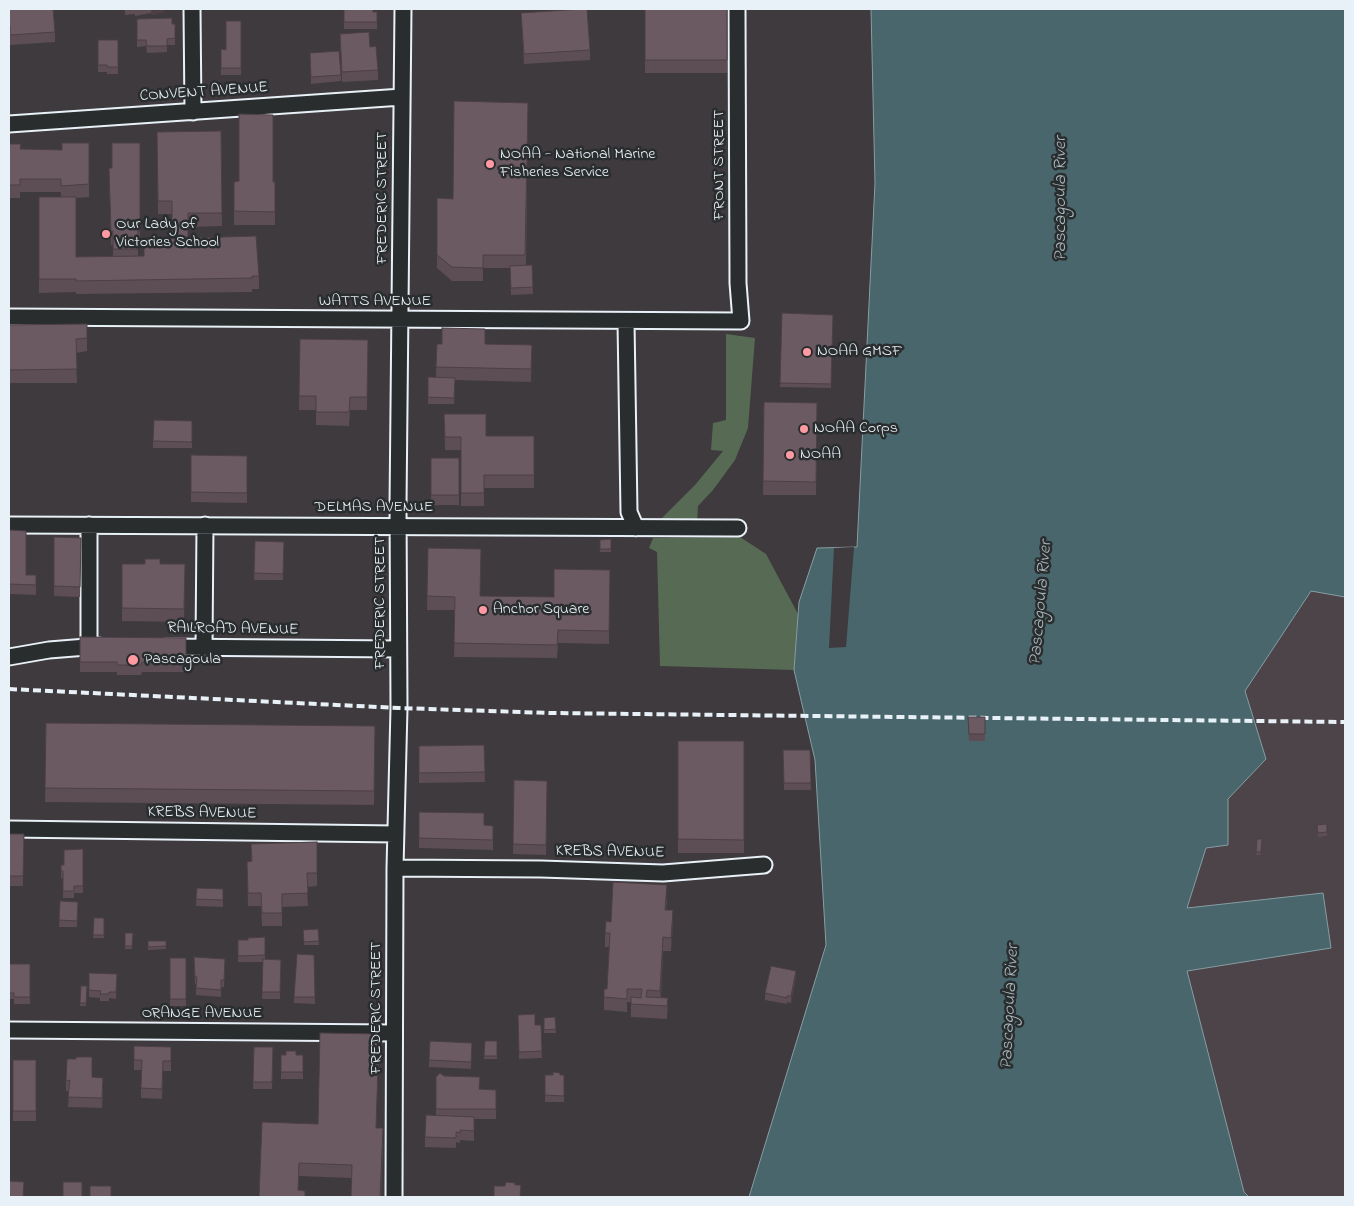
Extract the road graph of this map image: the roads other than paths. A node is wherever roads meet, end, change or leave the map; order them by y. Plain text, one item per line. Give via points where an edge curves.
1 (192, 9) edge
2 (403, 9) edge
3 (737, 9) edge
4 (402, 97) junction
5 (193, 112) junction
6 (9, 124) edge
7 (9, 317) edge
8 (400, 319) junction
9 (741, 321) joint
10 (626, 322) junction
11 (9, 525) edge
12 (89, 525) junction
13 (205, 525) junction
14 (398, 526) junction
15 (636, 528) junction
16 (738, 528) dead end
17 (89, 646) junction
18 (118, 646) edge
19 (146, 646) edge
20 (204, 647) junction
21 (398, 649) junction
22 (9, 657) edge
23 (9, 829) edge
24 (396, 834) junction
25 (764, 865) dead end
26 (395, 868) junction
27 (9, 1030) edge
28 (394, 1033) junction
29 (394, 1197) edge

1 - 5 street
2 - 4 street, FREDERIC STREET
3 - 9 street, FRONT STREET via 738,283
4 - 5 street, CONVENT AVENUE
4 - 8 street, FREDERIC STREET
5 - 6 street, CONVENT AVENUE
7 - 8 street, WATTS AVENUE
8 - 10 street, WATTS AVENUE
8 - 14 street, FREDERIC STREET
9 - 10 street, WATTS AVENUE
10 - 15 street via 629,512
11 - 12 street, DELMAS AVENUE
12 - 13 street, DELMAS AVENUE
12 - 17 street
13 - 14 street, DELMAS AVENUE
13 - 20 street
14 - 15 street, DELMAS AVENUE
14 - 21 street, FREDERIC STREET
15 - 16 street, DELMAS AVENUE
17 - 18 street
17 - 22 street
19 - 20 street, RAILROAD AVENUE
20 - 21 street, RAILROAD AVENUE
21 - 24 street, FREDERIC STREET via 400,708
23 - 24 street, KREBS AVENUE
24 - 26 street, FREDERIC STREET
25 - 26 street, KREBS AVENUE via 663,873
26 - 28 street, FREDERIC STREET
27 - 28 street, ORANGE AVENUE
28 - 29 street, FREDERIC STREET

